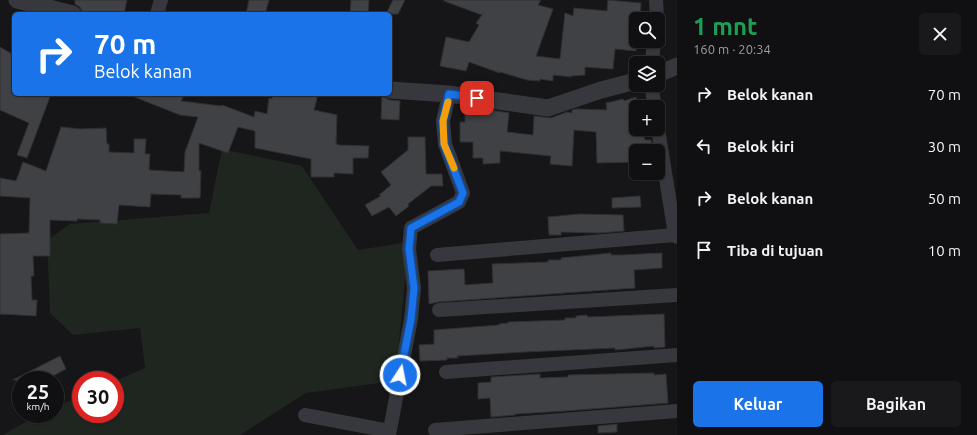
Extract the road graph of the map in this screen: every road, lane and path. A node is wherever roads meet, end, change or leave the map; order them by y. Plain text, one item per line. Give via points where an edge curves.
1 (17, 0) edge
2 (161, 0) edge
3 (656, 0) edge
4 (65, 12) edge
5 (158, 12) edge
6 (657, 12) edge
7 (677, 66) edge
8 (665, 71) edge
9 (629, 83) edge
10 (392, 90) edge
11 (449, 94) junction
12 (660, 136) edge
13 (672, 189) edge
14 (676, 236) edge
15 (436, 255) dead end
16 (677, 295) edge
17 (439, 310) dead end
18 (677, 355) edge
19 (446, 372) dead end
20 (677, 411) edge
21 (305, 415) dead end
22 (435, 430) dead end
23 (389, 433) edge

1 - 4 street
2 - 5 street
3 - 6 street
7 - 8 street
9 - 11 street via 548,108
10 - 11 street
11 - 23 street via 443,121 444,144 463,193 459,202 411,228 409,249 414,288 411,319
12 - 13 street
13 - 14 street
14 - 15 street
16 - 17 street
18 - 19 street
20 - 22 street
21 - 23 street

